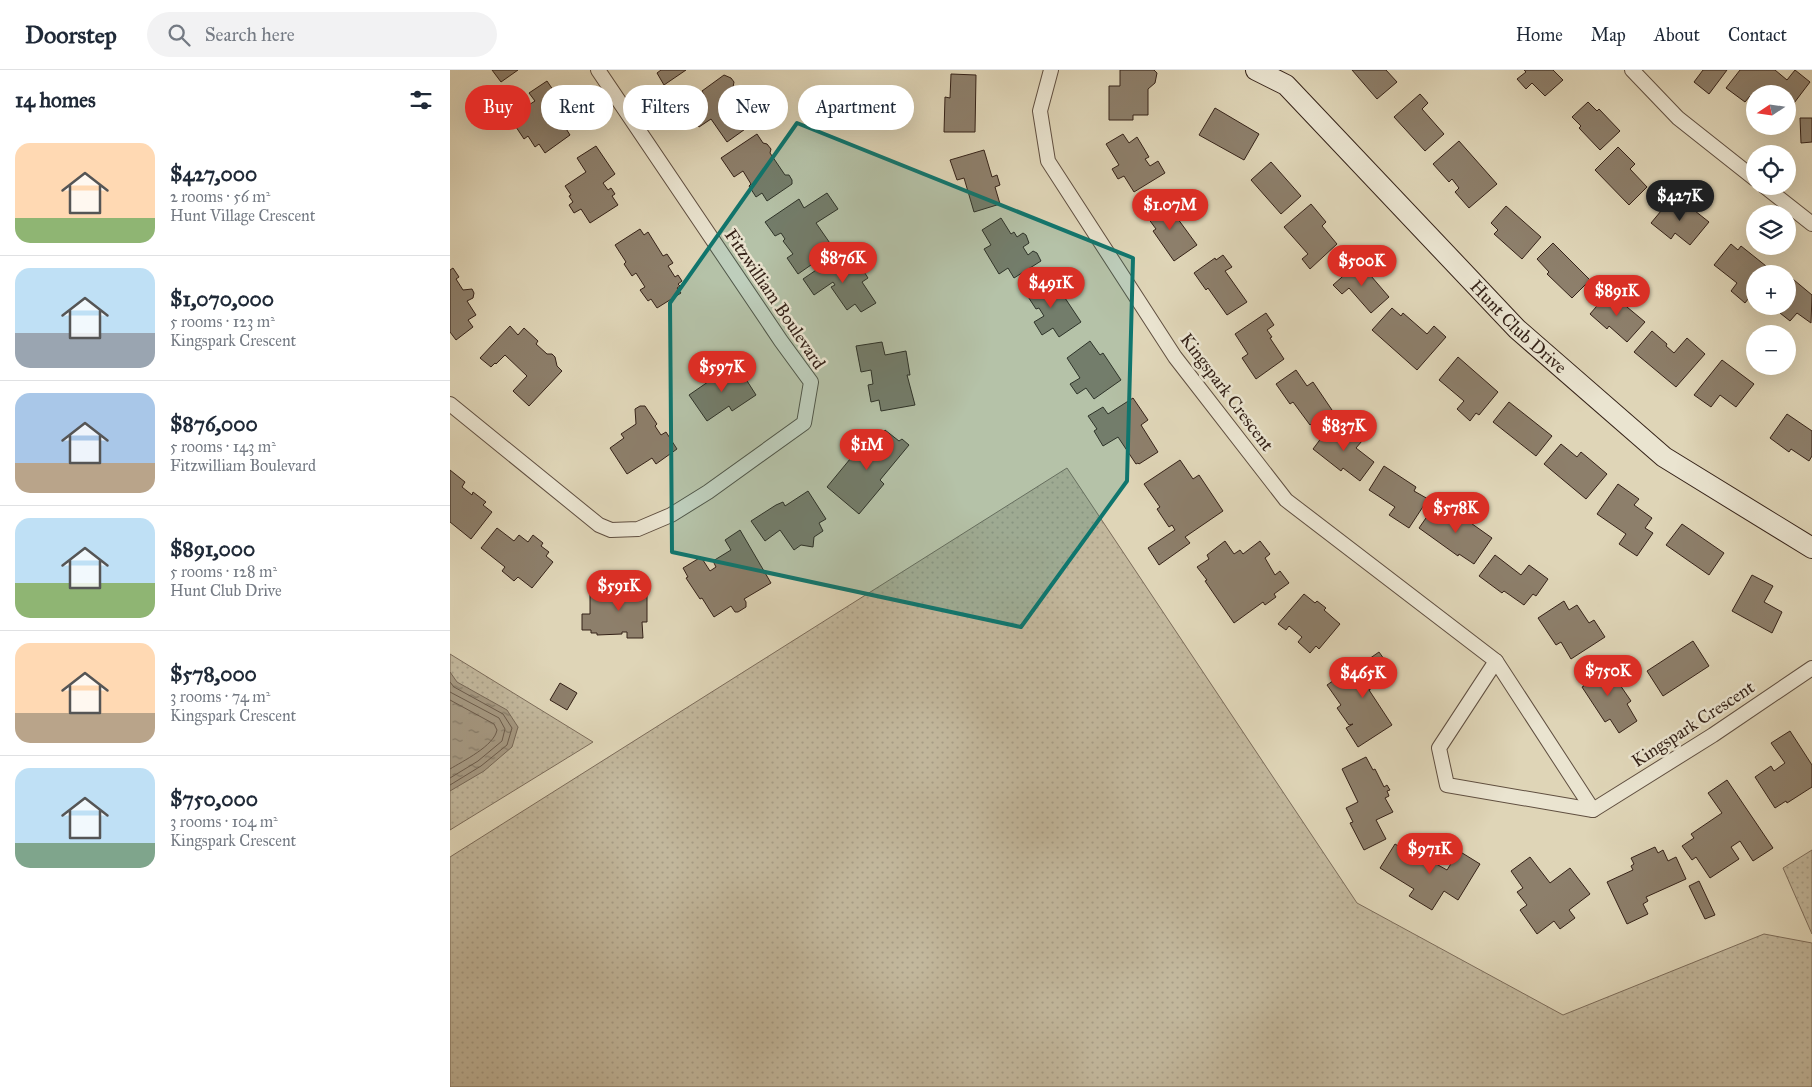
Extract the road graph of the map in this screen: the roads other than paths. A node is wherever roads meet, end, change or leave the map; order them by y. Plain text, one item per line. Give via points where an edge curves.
1 (598, 70) edge
2 (1051, 70) edge
3 (1256, 70) edge
4 (1632, 70) edge
5 (1746, 172) edge
6 (1775, 195) edge
7 (1812, 224) edge
8 (450, 404) edge
9 (1812, 548) edge
10 (1496, 661) junction
11 (1812, 668) edge
12 (1593, 810) junction

1 - 8 street, Fitzwilliam Boulevard via 811,382 804,423 671,515 638,529 611,530 598,525
2 - 10 street, Kingspark Crescent via 1040,111 1048,161 1175,357 1286,500
3 - 9 street, Hunt Club Drive via 1286,85 1517,328 1664,457
4 - 5 street via 1678,118
6 - 7 street
10 - 12 street, Kingspark Crescent
10 - 12 street via 1439,748 1448,785
11 - 12 street, Kingspark Crescent via 1713,736

